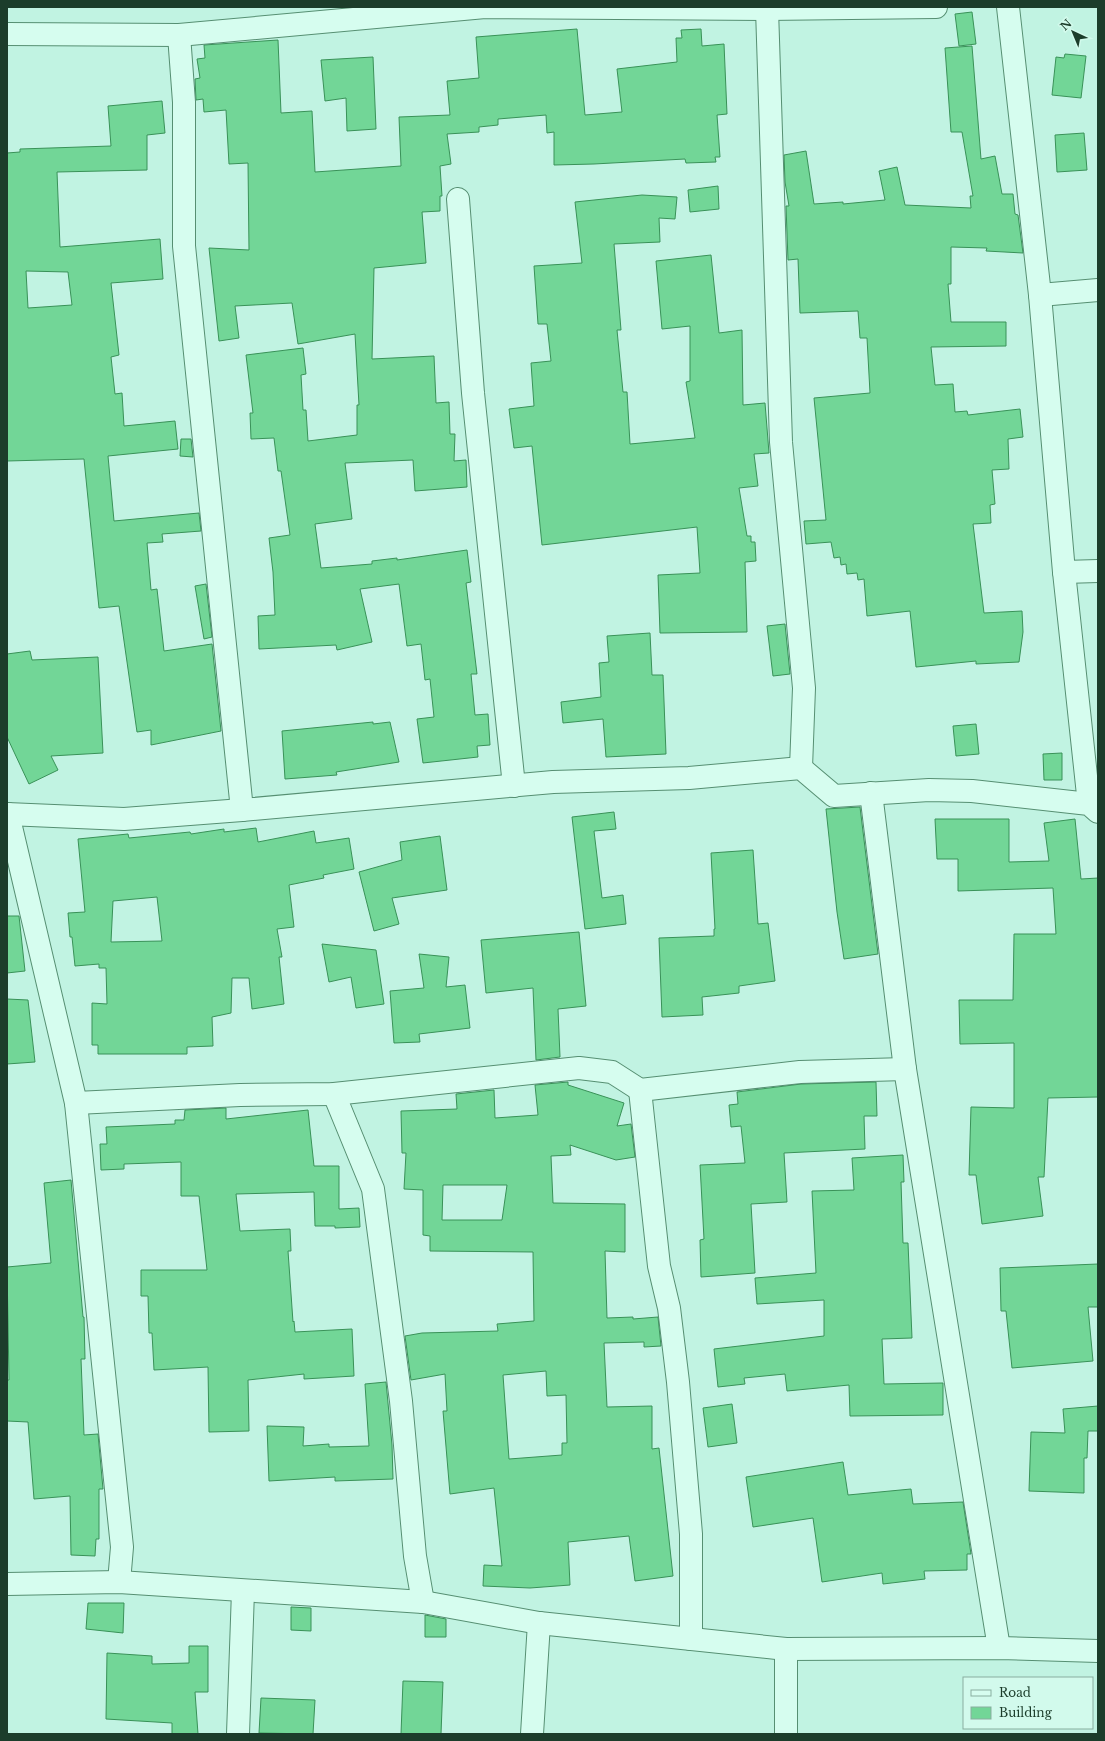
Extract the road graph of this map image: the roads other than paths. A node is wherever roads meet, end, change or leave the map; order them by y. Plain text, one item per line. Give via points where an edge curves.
1 (936, 7) edge
2 (1008, 7) edge
3 (768, 8) junction
4 (7, 34) edge
5 (179, 35) junction
6 (458, 199) dead end
7 (1098, 290) edge
8 (1040, 295) junction
9 (1098, 571) edge
10 (1064, 572) junction
11 (801, 768) junction
12 (514, 786) junction
13 (871, 793) junction
14 (1094, 808) edge
15 (242, 810) junction
16 (7, 814) edge
17 (905, 1069) junction
18 (640, 1090) junction
19 (334, 1094) junction
20 (76, 1103) junction
21 (119, 1582) junction
22 (7, 1584) edge
23 (243, 1591) junction
24 (423, 1602) junction
25 (539, 1623) junction
26 (691, 1639) junction
27 (999, 1648) junction
28 (786, 1650) junction
29 (1098, 1651) edge
30 (238, 1734) edge
31 (532, 1734) edge
32 (786, 1734) edge

1 - 3 street
2 - 8 street
3 - 5 street via 486,7
3 - 11 street via 781,442 804,688
4 - 5 street
5 - 15 street via 184,102 184,246
6 - 12 street via 473,393
7 - 8 street
8 - 10 street
9 - 10 street
10 - 14 street
11 - 12 street via 689,778 553,782
11 - 13 street via 834,796
12 - 15 street
13 - 14 street via 972,791
13 - 17 street
15 - 16 street via 124,819
16 - 20 street
17 - 18 street via 800,1072
17 - 27 street
18 - 19 street via 612,1072 578,1068
18 - 26 street via 659,1266 669,1308 678,1382 691,1534
19 - 20 street via 240,1095
19 - 24 street via 374,1189 401,1401 415,1556
20 - 21 street via 122,1547
21 - 22 street
21 - 23 street
23 - 24 street
23 - 30 street
24 - 25 street
25 - 26 street
25 - 31 street
26 - 28 street
27 - 28 street
27 - 29 street
28 - 32 street

